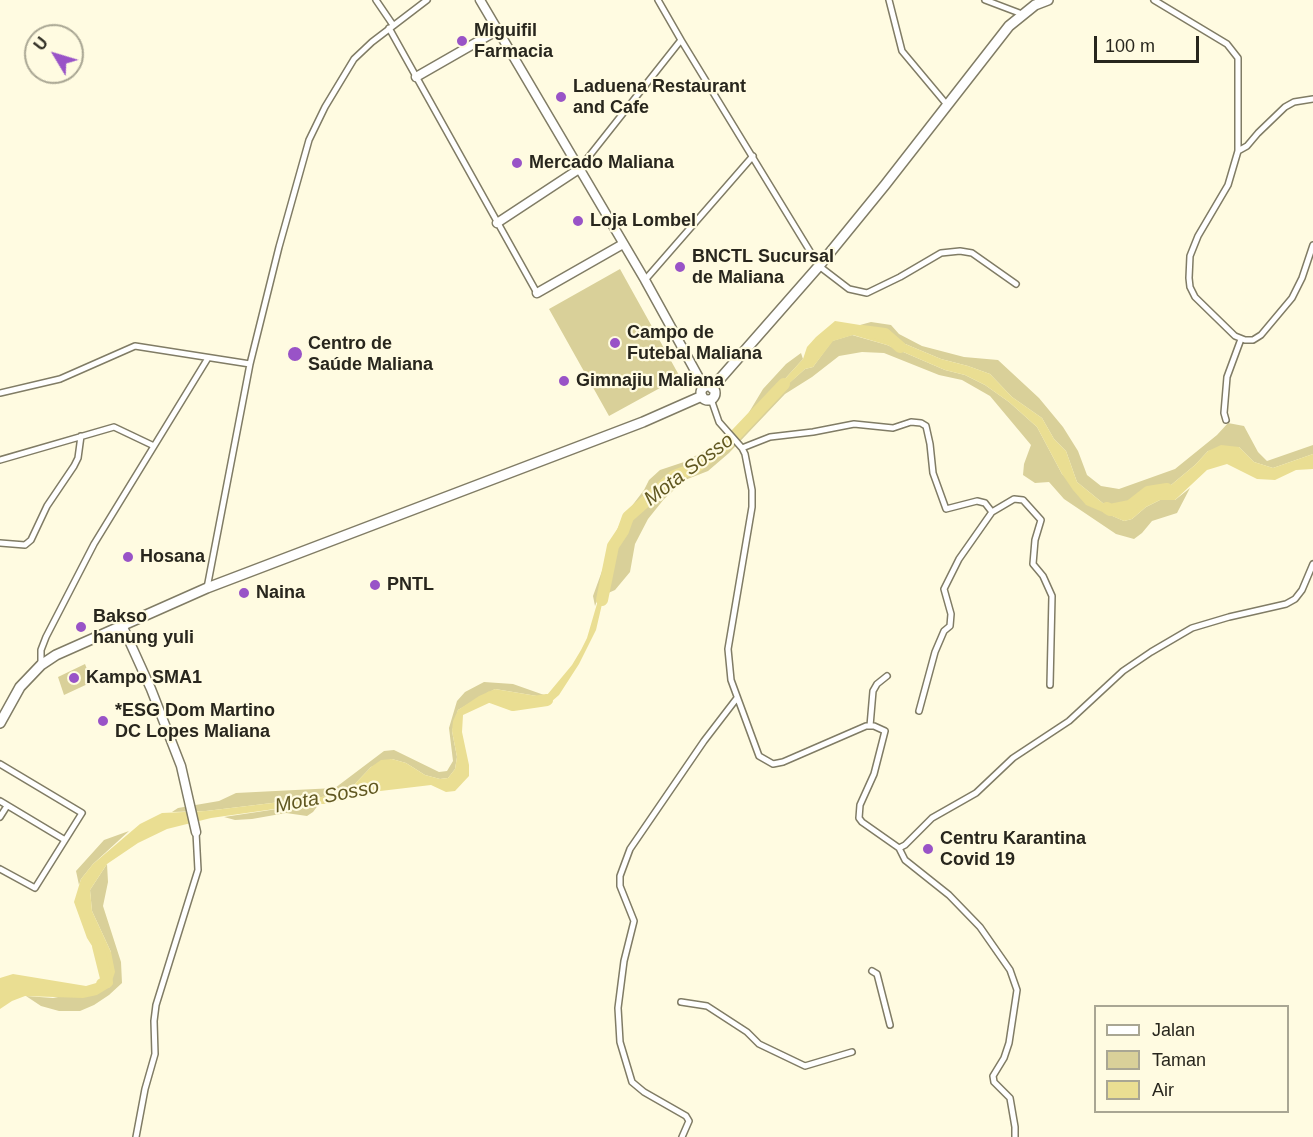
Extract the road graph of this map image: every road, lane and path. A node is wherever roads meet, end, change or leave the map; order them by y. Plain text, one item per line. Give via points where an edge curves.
1 (376, 0) edge
2 (427, 0) edge
3 (480, 0) edge
4 (658, 0) edge
5 (889, 0) edge
6 (985, 0) edge
7 (1048, 0) edge
8 (1154, 0) edge
9 (1022, 14) junction
10 (391, 26) junction
11 (498, 30) junction
12 (681, 40) junction
13 (416, 77) junction
14 (1313, 99) edge
15 (948, 106) junction
16 (1238, 151) junction
17 (753, 156) junction
18 (579, 169) junction
19 (497, 223) junction
20 (623, 244) junction
21 (1313, 246) edge
22 (819, 266) junction
23 (645, 280) junction
24 (1016, 284) dead end
25 (537, 293) joint
26 (1241, 339) junction
27 (208, 358) junction
28 (250, 364) junction
29 (707, 392) junction
30 (0, 393) edge
31 (1226, 420) dead end
32 (81, 436) junction
33 (154, 446) junction
34 (742, 448) junction
35 (0, 460) edge
36 (992, 512) junction
37 (0, 543) edge
38 (1312, 568) edge
39 (207, 588) junction
40 (122, 625) junction
41 (41, 665) junction
42 (887, 676) dead end
43 (1050, 685) dead end
44 (737, 698) junction
45 (919, 711) dead end
46 (0, 723) edge
47 (870, 726) junction
48 (0, 764) edge
49 (0, 801) edge
50 (7, 806) junction
51 (0, 817) edge
52 (196, 832) joint
53 (65, 840) junction
54 (899, 848) junction
55 (0, 868) edge
56 (872, 971) dead end
57 (681, 1002) dead end
58 (890, 1025) dead end
59 (852, 1052) dead end
60 (136, 1137) edge
61 (682, 1137) edge
62 (1015, 1137) edge

1 - 10 street
2 - 10 street
3 - 11 street
4 - 12 street
5 - 15 street via 902,51
6 - 9 street
7 - 9 main road
8 - 16 street via 1227,44 1238,58
9 - 15 main road
10 - 13 street
10 - 28 street via 354,59 309,141
11 - 13 street
11 - 18 street
12 - 17 street
12 - 18 street
13 - 19 street
14 - 16 street via 1285,107 1248,146
15 - 22 main road
16 - 26 street via 1228,185 1194,244 1189,278 1195,297
17 - 22 street
17 - 23 street
18 - 19 street
18 - 20 street
19 - 25 street
20 - 23 street
20 - 25 street
21 - 26 street via 1302,278 1282,312 1261,335 1252,340
22 - 24 street via 849,289 867,293 941,253 960,251 972,253
22 - 29 main road
23 - 29 street
26 - 31 street via 1227,378
27 - 28 street
27 - 30 street via 135,346 60,379
27 - 33 street
28 - 39 street
29 - 34 street via 719,422
29 - 39 main road via 643,422
32 - 33 street via 114,427
32 - 35 street
32 - 37 street via 78,458 47,506 31,540 25,545
33 - 41 street via 94,544 46,637
34 - 36 street via 770,437 854,424 887,428 921,423 926,426 933,473 946,509 977,501 985,503
34 - 44 street via 752,498 728,648
36 - 43 street via 1014,499 1023,500 1041,520 1034,564 1052,596
36 - 45 street via 959,559 944,589 950,626 935,652
38 - 54 street via 1302,590 1286,604 1192,628 1123,670 1068,722 1013,758 976,793 932,818
39 - 40 main road
40 - 41 main road
40 - 52 street via 182,766
41 - 46 main road via 20,687
42 - 47 street via 873,691
44 - 47 street via 759,756 773,764
44 - 61 street via 630,849 620,876 634,921 618,1008 620,1042 632,1082 686,1116 689,1121
47 - 54 street via 885,731 859,818
48 - 53 street via 82,813
49 - 50 street
50 - 51 street
50 - 53 street
52 - 60 street via 198,870 156,1005 155,1054
53 - 55 street via 35,888
54 - 62 street via 905,860 950,895 980,927 1015,983 1009,1042 993,1076 1010,1098
56 - 58 street via 877,974
57 - 59 street via 707,1006 759,1044 805,1066

